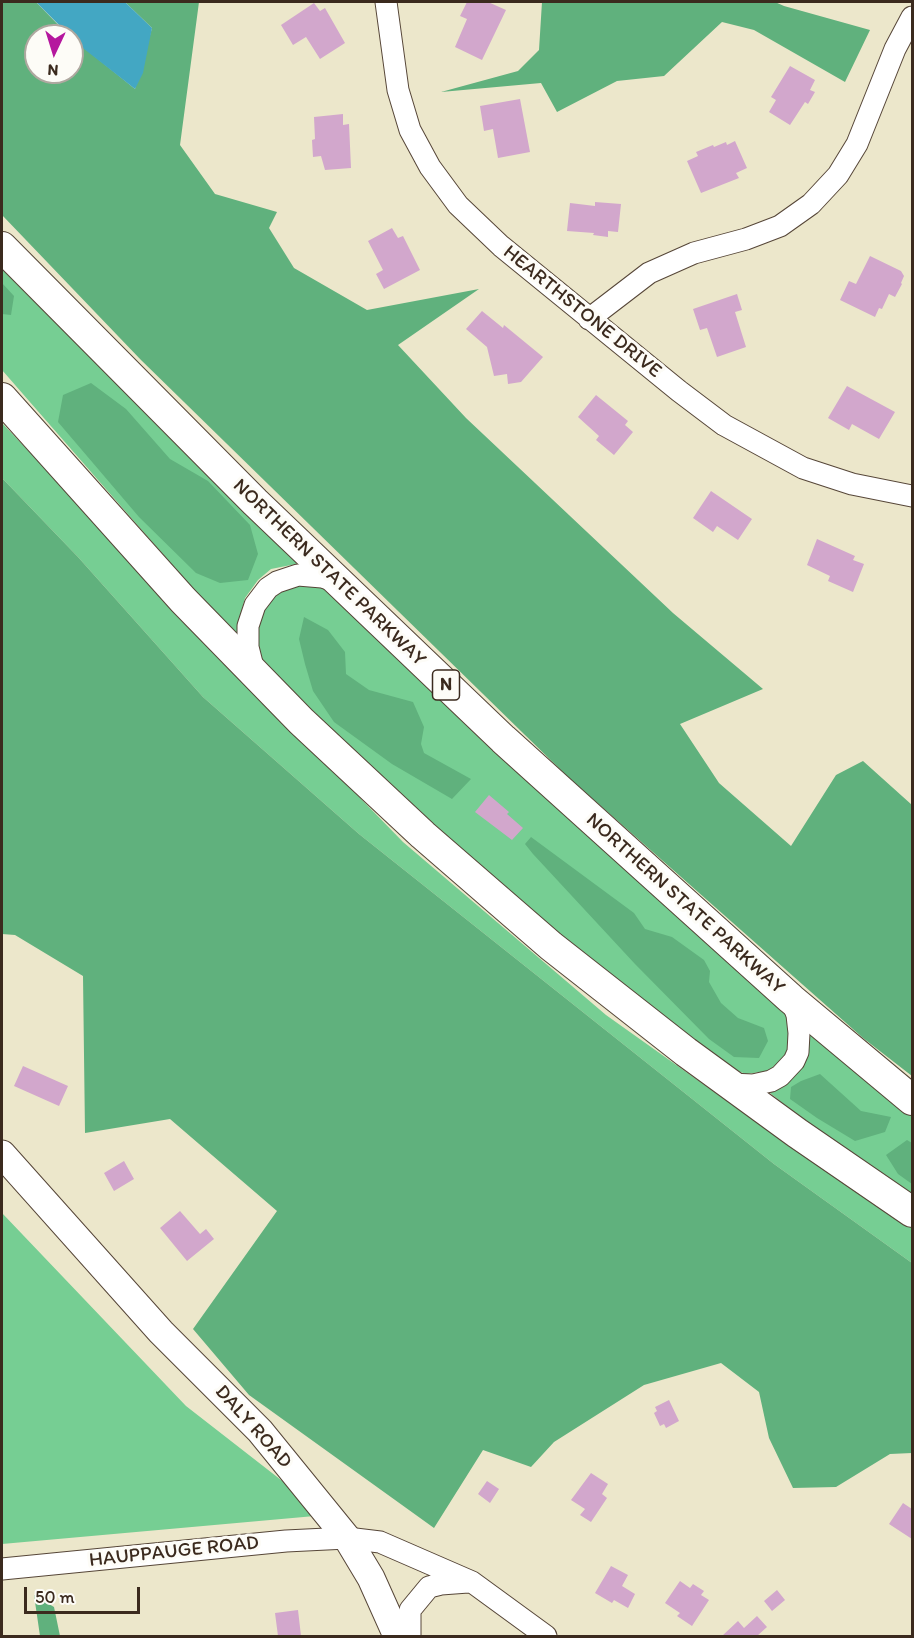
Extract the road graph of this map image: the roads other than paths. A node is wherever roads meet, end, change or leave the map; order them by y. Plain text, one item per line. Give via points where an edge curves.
1 (386, 2) edge
2 (912, 17) edge
3 (2, 247) edge
4 (589, 319) junction
5 (2, 398) edge
6 (912, 496) edge
7 (339, 582) junction
8 (255, 674) junction
9 (791, 999) junction
10 (727, 1083) junction
11 (912, 1100) edge
12 (2, 1154) edge
13 (912, 1212) edge
14 (347, 1538) junction
15 (2, 1569) edge
16 (472, 1582) junction
17 (397, 1636) edge
18 (410, 1636) edge
19 (546, 1636) edge

1 - 4 street, HEARTHSTONE DRIVE via 398,90 410,130 430,167 465,212
2 - 4 street via 894,49 857,144 838,175 811,204 780,226 746,240 694,253 649,273
3 - 7 highway, NORTHERN STATE PARKWAY / N
4 - 6 street, HEARTHSTONE DRIVE via 724,425 803,468 852,484
5 - 8 highway
7 - 8 street via 298,575 267,588 255,605 248,626 248,647
7 - 9 highway, NORTHERN STATE PARKWAY / N via 543,776
8 - 10 highway via 383,799 500,902
9 - 10 street via 799,1033 794,1061 780,1076 763,1084
9 - 11 highway, NORTHERN STATE PARKWAY / N
10 - 13 highway
12 - 14 main road, DALY ROAD via 161,1332 260,1431
14 - 15 street, HAUPPAUGE ROAD
14 - 16 street via 380,1542
14 - 17 main road, DALY ROAD via 371,1578
16 - 18 street via 429,1587 410,1610
16 - 19 street

